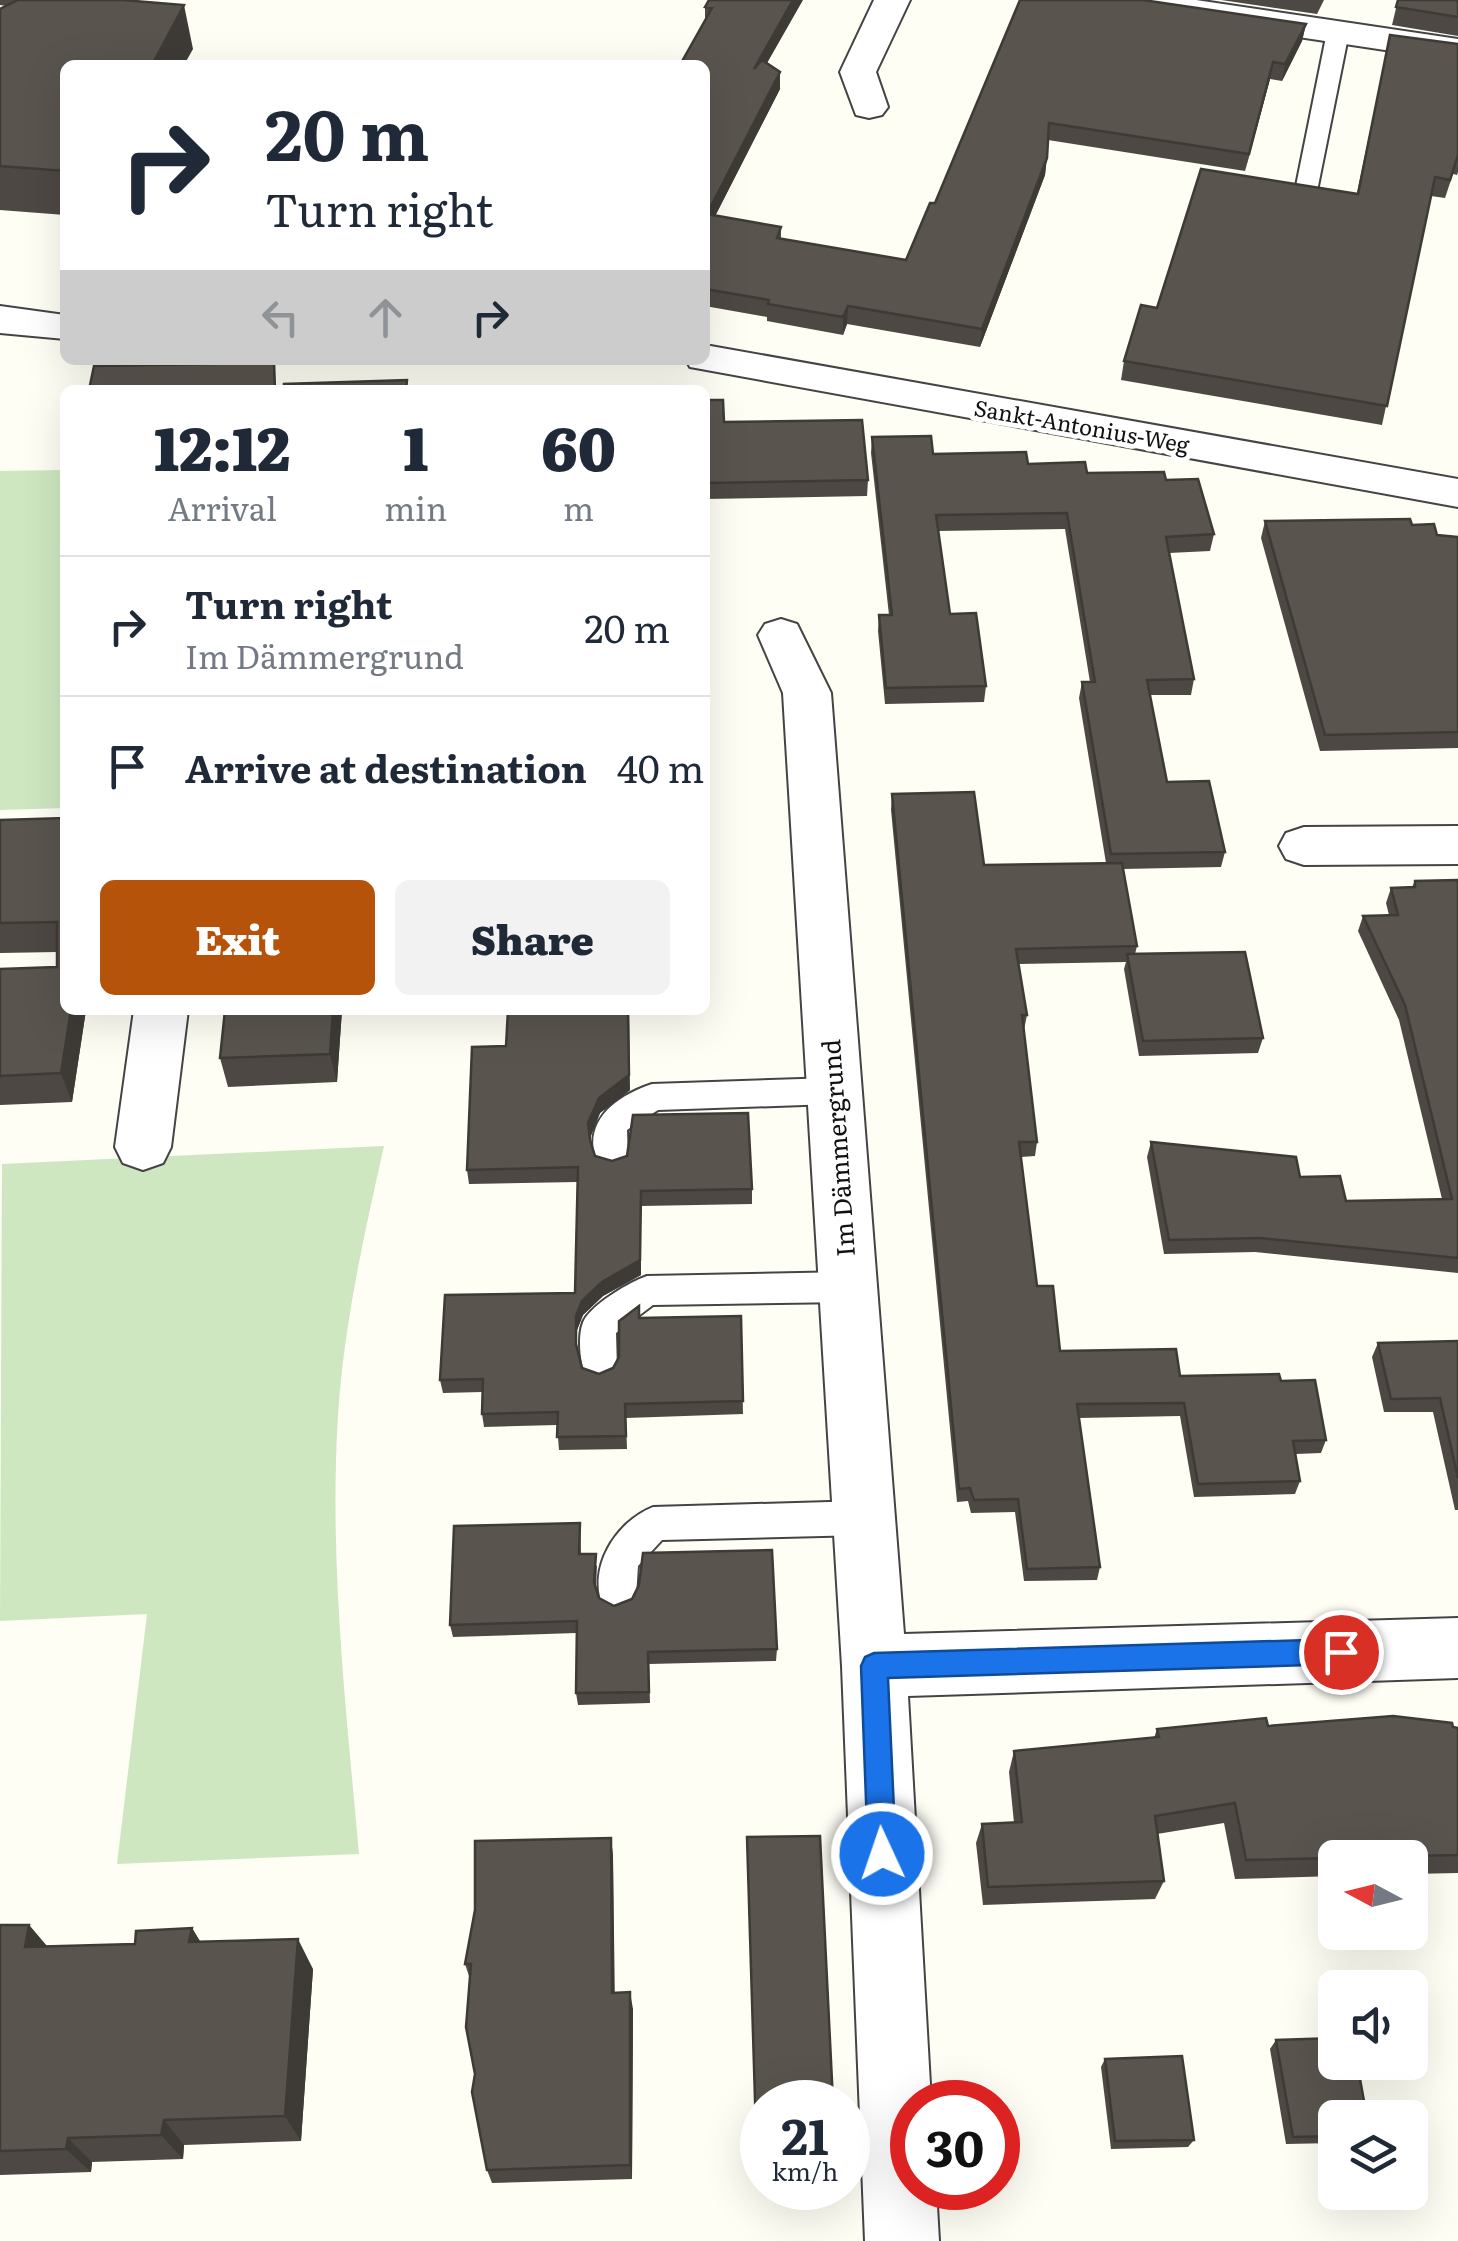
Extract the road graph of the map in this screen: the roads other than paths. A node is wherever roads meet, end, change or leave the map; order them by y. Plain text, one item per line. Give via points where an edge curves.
1 (892, 0) edge
2 (1125, 0) edge
3 (1338, 32) junction
4 (1458, 50) edge
5 (870, 107) dead end
6 (1306, 191) edge
7 (0, 318) edge
8 (60, 327) edge
9 (710, 359) edge
10 (1458, 493) edge
11 (781, 635) dead end
12 (1458, 845) edge
13 (1304, 846) dead end
14 (160, 1015) edge
15 (832, 1091) junction
16 (143, 1147) dead end
17 (612, 1159) edge
18 (848, 1286) junction
19 (598, 1369) edge
20 (863, 1518) junction
21 (617, 1597) dead end
22 (1458, 1648) edge
23 (874, 1666) junction
24 (902, 2241) edge

1 - 5 street via 858,72
2 - 3 street
3 - 4 street
3 - 6 lane
7 - 8 street
9 - 10 street, Sankt-Antonius-Weg
11 - 15 street, Im Dämmergrund via 807,693
12 - 13 street
14 - 16 street
15 - 17 lane via 652,1097 612,1124
15 - 18 street, Im Dämmergrund
18 - 19 lane via 647,1292 599,1326
18 - 20 street, Im Dämmergrund
20 - 21 lane via 653,1524 620,1559
20 - 23 street, Im Dämmergrund
22 - 23 street
23 - 24 street, Im Dämmergrund

